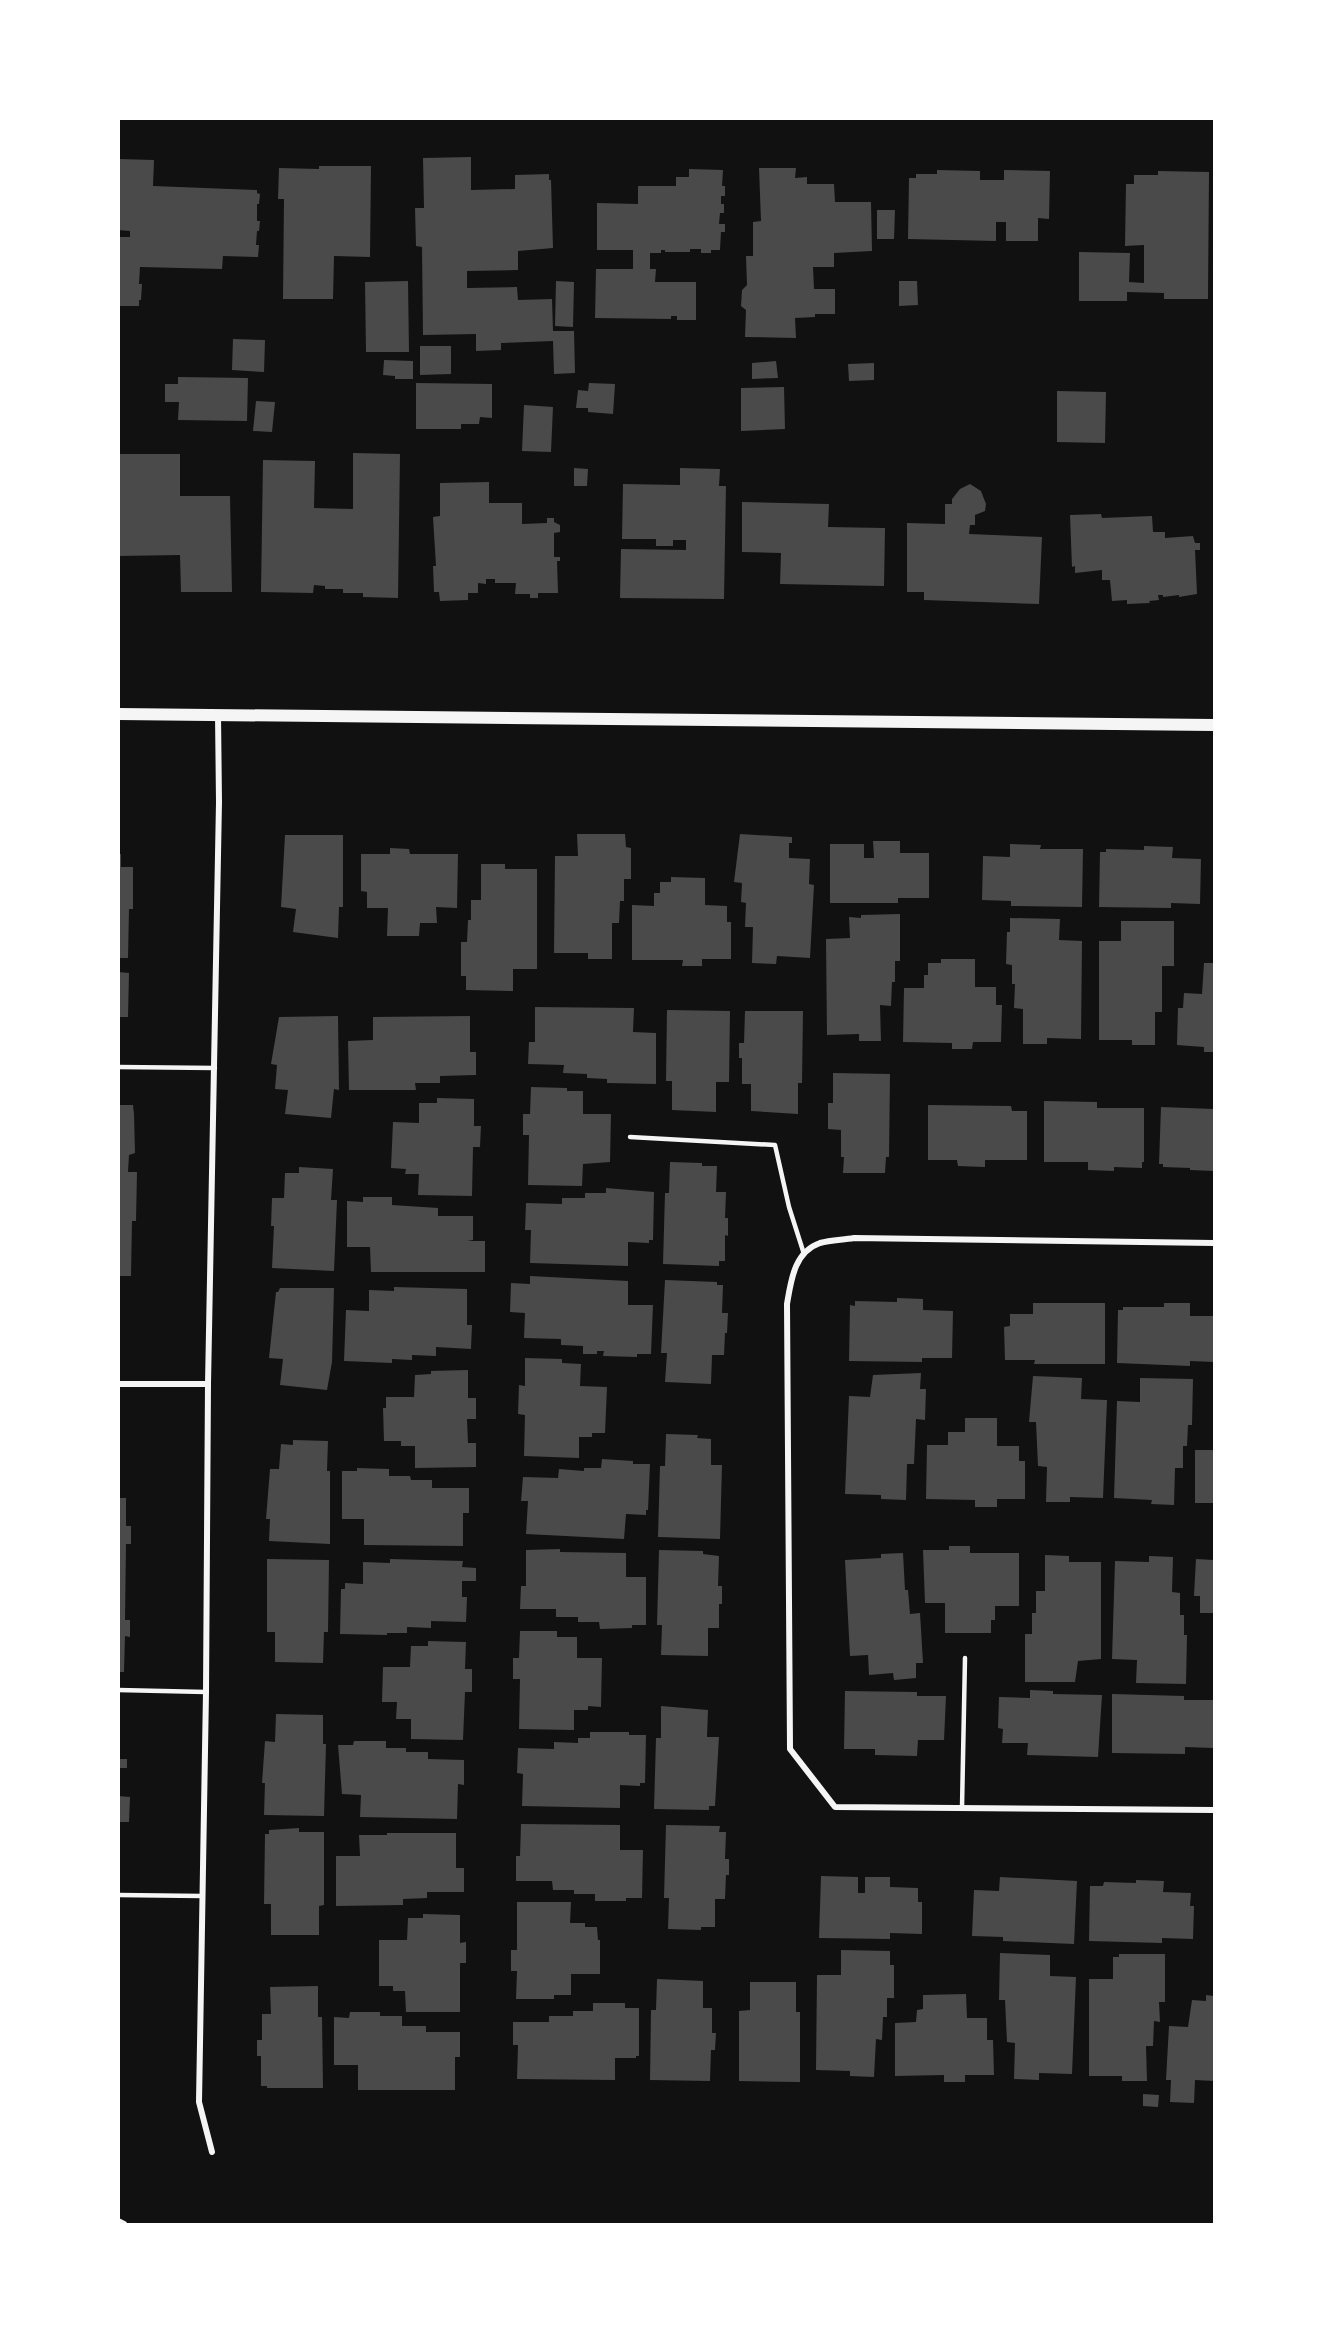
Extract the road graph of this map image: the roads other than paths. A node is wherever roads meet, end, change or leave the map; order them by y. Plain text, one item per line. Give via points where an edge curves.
1 (118, 714) edge
2 (218, 715) junction
3 (1215, 725) edge
4 (118, 1067) edge
5 (215, 1068) junction
6 (630, 1137) dead end
7 (1215, 1243) edge
8 (804, 1254) junction
9 (118, 1384) edge
10 (208, 1384) junction
11 (965, 1658) dead end
12 (118, 1690) edge
13 (206, 1692) junction
14 (962, 1808) junction
15 (1215, 1810) edge
16 (118, 1895) edge
17 (202, 1896) junction
18 (212, 2152) dead end
19 (118, 2221) edge
20 (124, 2224) edge

1 - 2 main road
2 - 3 main road
2 - 5 street
4 - 5 lane
5 - 10 street
6 - 8 lane via 776,1145
7 - 8 street via 854,1238 819,1244
8 - 14 street via 794,1269 787,1304 790,1749 834,1807
9 - 10 street
10 - 13 street
11 - 14 lane
12 - 13 lane
13 - 17 street
14 - 15 street
16 - 17 lane
17 - 18 street via 199,2102
19 - 20 street

